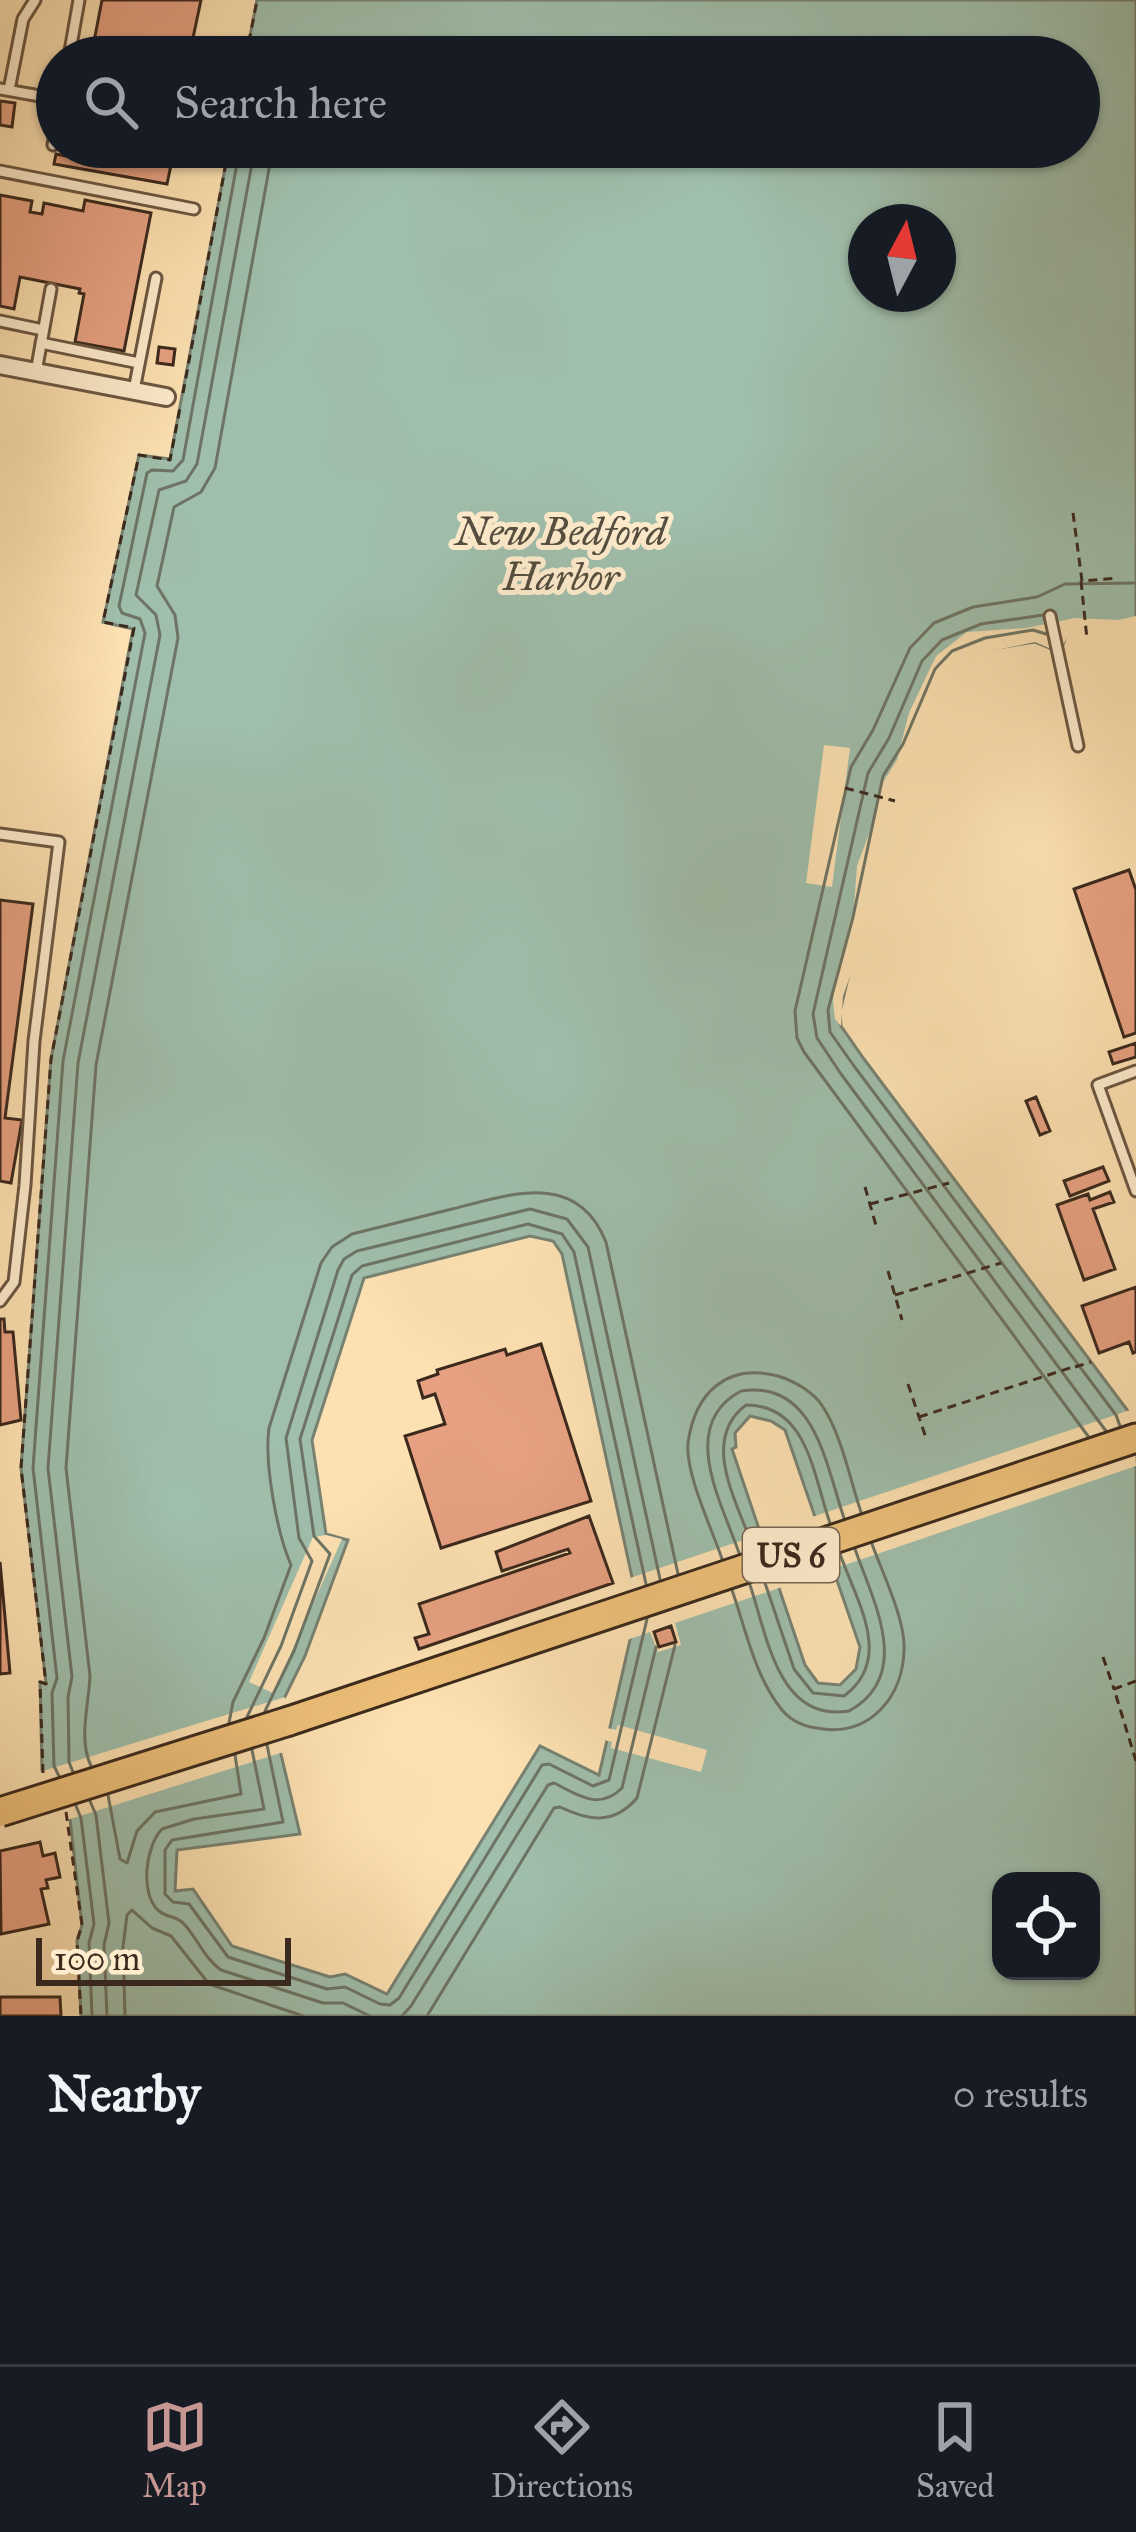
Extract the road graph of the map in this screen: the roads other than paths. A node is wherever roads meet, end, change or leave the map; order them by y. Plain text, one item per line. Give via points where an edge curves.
1 (35, 0) edge
2 (79, 0) edge
3 (73, 36) edge
4 (4, 90) edge
5 (36, 95) edge
6 (0, 171) edge
7 (194, 209) dead end
8 (156, 278) dead end
9 (51, 289) dead end
10 (0, 321) edge
11 (44, 330) junction
12 (41, 343) junction
13 (139, 363) junction
14 (0, 365) edge
15 (36, 372) junction
16 (134, 391) junction
17 (166, 397) dead end
18 (1049, 616) dead end
19 (1078, 746) dead end
20 (0, 835) edge
21 (1136, 1072) edge
22 (1136, 1191) edge
23 (0, 1301) edge
24 (1136, 1438) edge
25 (0, 1812) edge

1 - 4 lane via 22,19
2 - 3 lane
4 - 5 lane
6 - 7 lane
8 - 13 lane
9 - 11 lane
10 - 11 lane
11 - 12 lane
12 - 13 lane
12 - 15 lane
13 - 16 lane
14 - 15 street
15 - 16 street
16 - 17 street
18 - 19 lane
20 - 23 lane via 58,842 14,1282
21 - 22 lane via 1098,1085
24 - 25 highway, US 6, bridge

